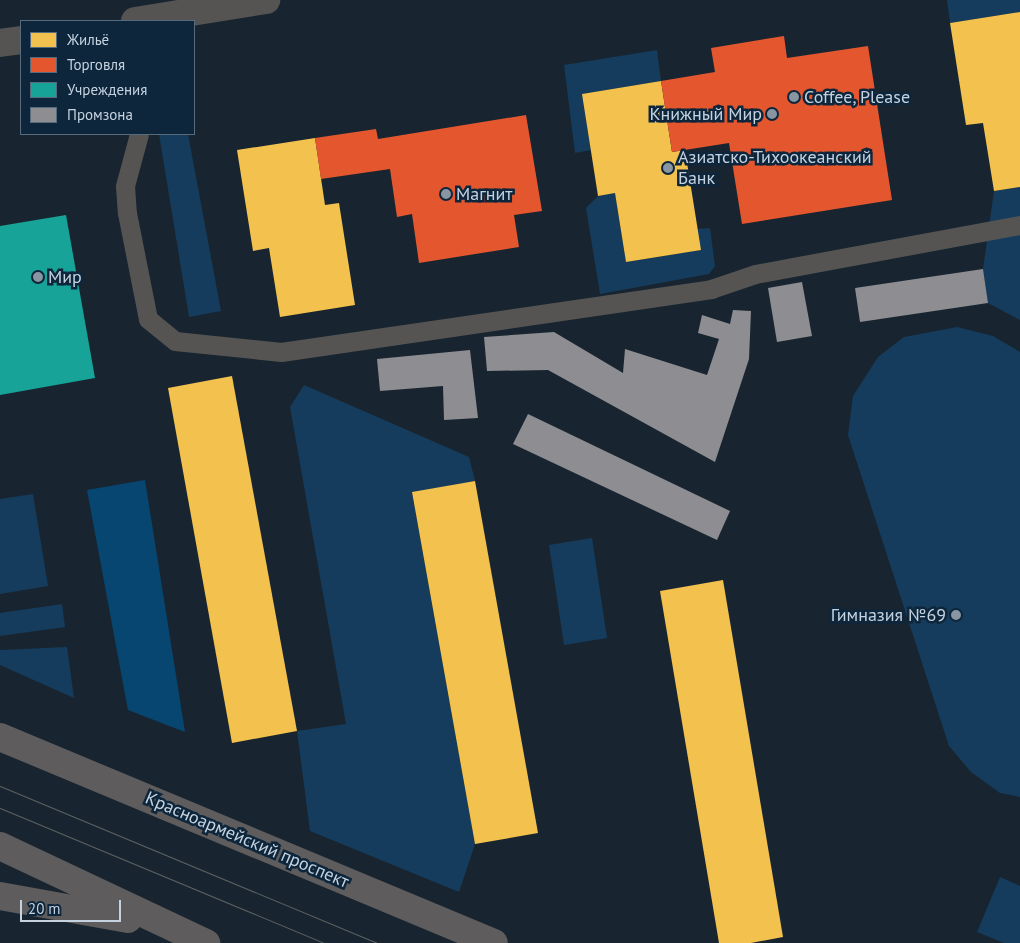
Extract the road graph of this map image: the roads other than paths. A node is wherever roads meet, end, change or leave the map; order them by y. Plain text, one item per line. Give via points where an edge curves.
1 (258, 1) edge
2 (141, 20) edge
3 (20, 40) edge
4 (0, 43) edge
5 (139, 135) edge
6 (1020, 225) edge
7 (0, 737) edge
8 (0, 846) edge
9 (0, 896) edge
10 (205, 943) edge
11 (494, 943) edge

1 - 2 street
3 - 4 street
5 - 6 lane via 125,186 127,213 148,318 175,341 281,352 711,289 756,274
7 - 11 main road, Красноармейский проспект
8 - 10 main road
9 - 10 main road via 102,911

